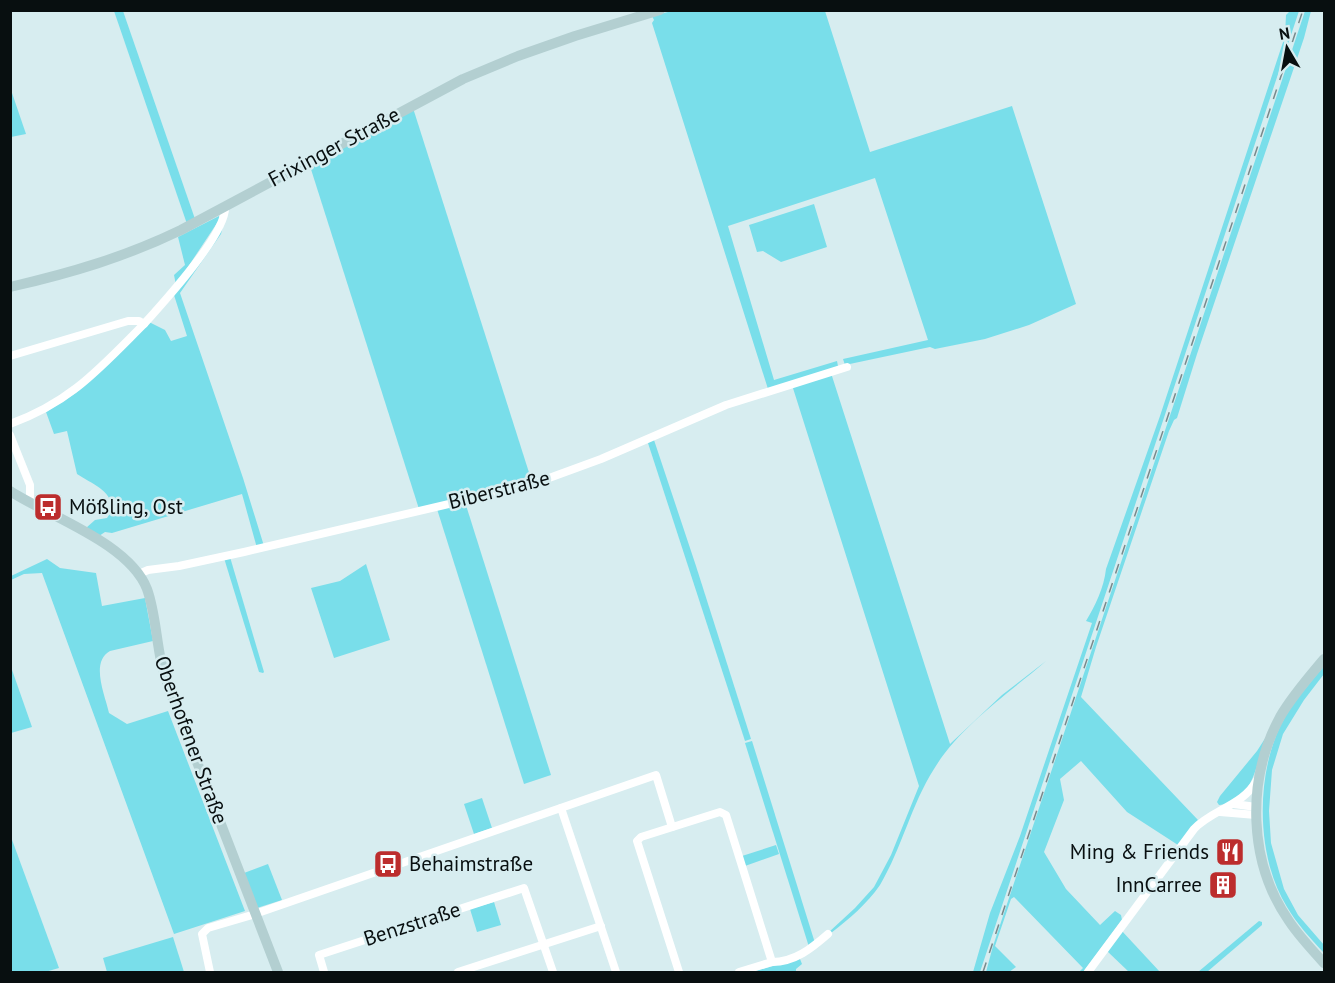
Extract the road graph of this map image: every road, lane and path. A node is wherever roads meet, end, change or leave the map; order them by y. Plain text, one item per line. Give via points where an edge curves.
1 (660, 10) edge
2 (225, 206) junction
3 (10, 287) edge
4 (144, 324) junction
5 (10, 356) edge
6 (847, 367) dead end
7 (10, 424) edge
8 (10, 435) edge
9 (11, 493) edge
10 (30, 503) junction
11 (139, 574) junction
12 (1324, 659) edge
13 (1259, 776) junction
14 (1232, 805) junction
15 (561, 808) junction
16 (1256, 811) junction
17 (1218, 813) junction
18 (672, 827) junction
19 (255, 914) junction
20 (601, 926) junction
21 (828, 934) dead end
22 (543, 945) junction
23 (772, 962) junction
24 (489, 963) junction
25 (1324, 963) edge
26 (210, 972) edge
27 (278, 972) edge
28 (324, 972) edge
29 (458, 972) edge
30 (492, 972) edge
31 (553, 972) edge
32 (616, 972) edge
33 (679, 972) edge
34 (739, 972) edge
35 (1088, 972) edge

1 - 2 street, Frixinger Straße via 575,36 463,79
2 - 3 street, Frixinger Straße via 131,253
2 - 4 street via 222,220 198,258
4 - 5 street via 128,321
4 - 7 street via 75,390 48,408
6 - 11 street, Biberstraße via 726,405 530,485
8 - 10 street via 30,485
9 - 10 street, Oberhofener Straße
10 - 11 street, Oberhofener Straße via 102,543
11 - 19 street, Oberhofener Straße via 149,595 161,664
12 - 13 street via 1282,715
13 - 14 street via 1249,793
13 - 16 street
14 - 16 street
14 - 17 street
15 - 18 street via 656,775
15 - 19 street
15 - 20 street
16 - 17 street
16 - 25 street via 1262,857 1273,893 1299,935
17 - 35 street via 1194,829
18 - 23 street via 720,812 726,815
18 - 33 street via 638,838 637,844
19 - 26 street via 203,931
19 - 27 street, Oberhofener Straße
20 - 22 street
20 - 32 street
21 - 23 street via 806,952
22 - 24 street
22 - 28 street, Benzstraße via 524,888 319,954
22 - 31 street
23 - 34 street
24 - 29 street
24 - 30 street

